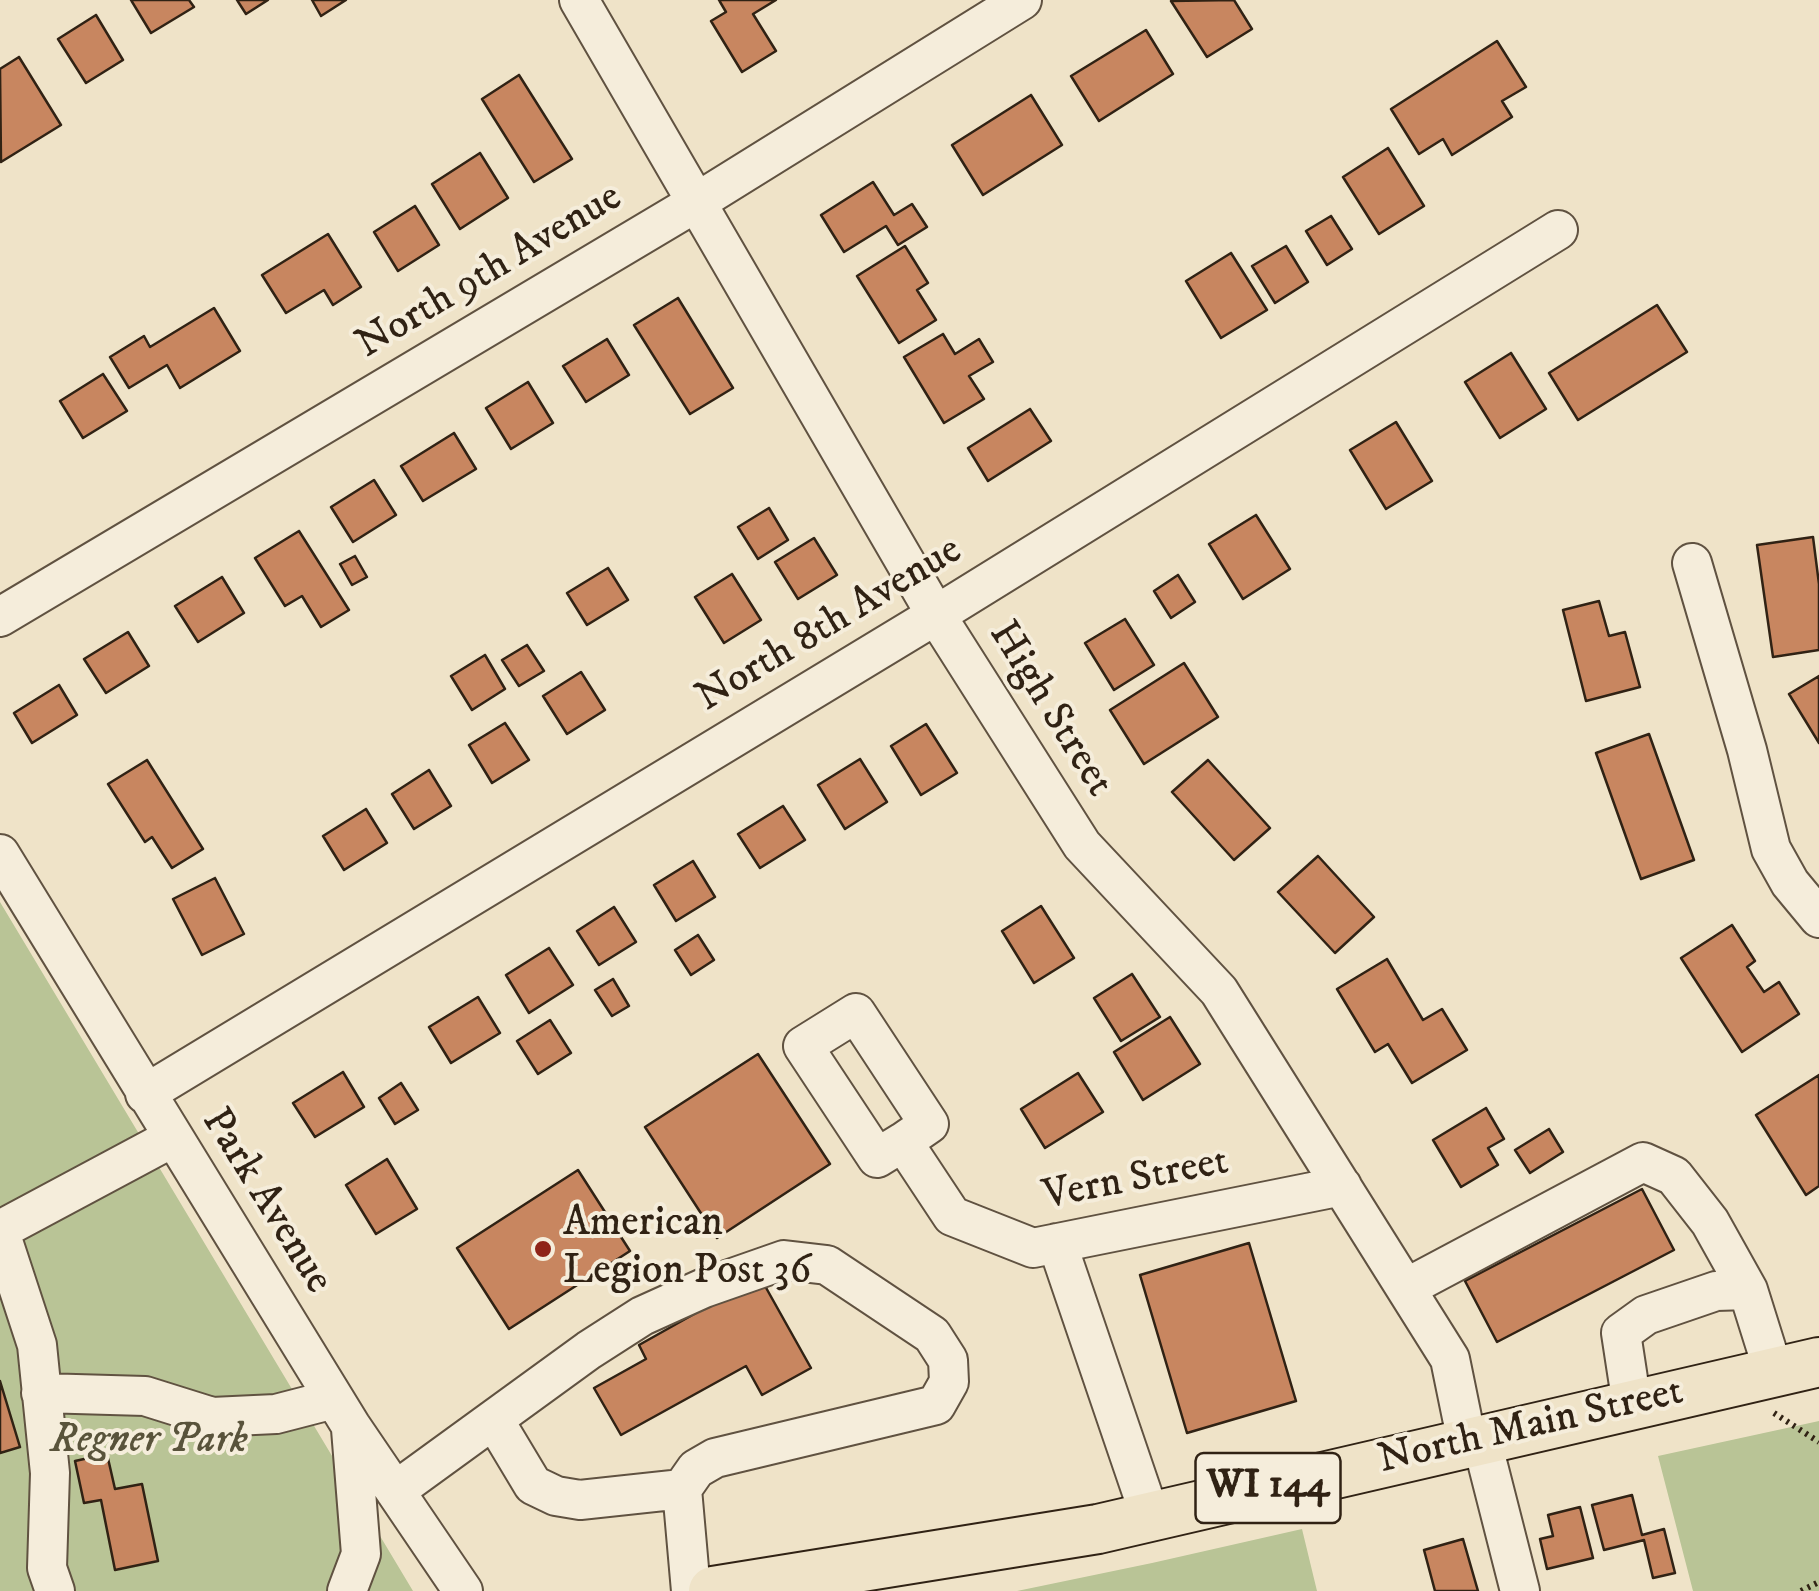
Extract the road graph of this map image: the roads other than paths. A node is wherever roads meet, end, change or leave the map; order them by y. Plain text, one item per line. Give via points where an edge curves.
1 (580, 0) edge
2 (1022, 0) edge
3 (697, 202) junction
4 (1558, 230) dead end
5 (1692, 564) dead end
6 (936, 615) junction
7 (0, 618) edge
8 (0, 854) edge
9 (1819, 918) edge
10 (145, 1094) junction
11 (172, 1138) junction
12 (903, 1142) dead end
13 (1342, 1186) junction
14 (0, 1231) edge
15 (1057, 1244) junction
16 (1406, 1288) junction
17 (1748, 1290) junction
18 (1819, 1362) edge
19 (1774, 1373) junction
20 (42, 1393) junction
21 (1632, 1405) junction
22 (343, 1413) junction
23 (494, 1420) junction
24 (1474, 1440) junction
25 (682, 1489) junction
26 (395, 1491) junction
27 (1150, 1516) junction
28 (55, 1591) edge
29 (347, 1591) edge
30 (462, 1591) edge
31 (691, 1591) edge
32 (713, 1591) edge
33 (1520, 1591) edge

1 - 3 street, High Street
2 - 3 street, North 9th Avenue
3 - 6 street, High Street
3 - 7 street, North 9th Avenue
4 - 6 street, North 8th Avenue
5 - 9 street via 1771,849
6 - 10 street, North 8th Avenue
6 - 13 street, High Street via 1082,845 1220,991
8 - 10 street, Park Avenue
10 - 11 street, Park Avenue
11 - 14 street
11 - 22 street, Park Avenue
12 - 15 street, Vern Street via 952,1216 1034,1248
13 - 15 street, Vern Street
13 - 16 street, High Street
14 - 20 street via 37,1345
15 - 27 street
16 - 17 street via 1643,1162 1674,1176 1710,1222
16 - 24 street, High Street via 1450,1359
17 - 19 street
17 - 21 street via 1716,1290 1646,1315 1621,1333
18 - 19 main road, North Main Street / WI 144
19 - 21 main road, North Main Street / WI 144
20 - 22 street via 146,1396 212,1417
20 - 28 street via 50,1473 48,1568
21 - 24 main road, North Main Street / WI 144
22 - 26 street, Park Avenue
22 - 29 street via 361,1554
23 - 25 street via 533,1485 556,1496 580,1500
23 - 25 street via 642,1316 784,1260 827,1264 932,1336 948,1360 949,1382 936,1405 715,1458
23 - 26 street
24 - 27 main road, North Main Street / WI 144
24 - 33 street, High Street
25 - 31 street
26 - 30 street, Park Avenue
27 - 32 main road, North Main Street / WI 144

